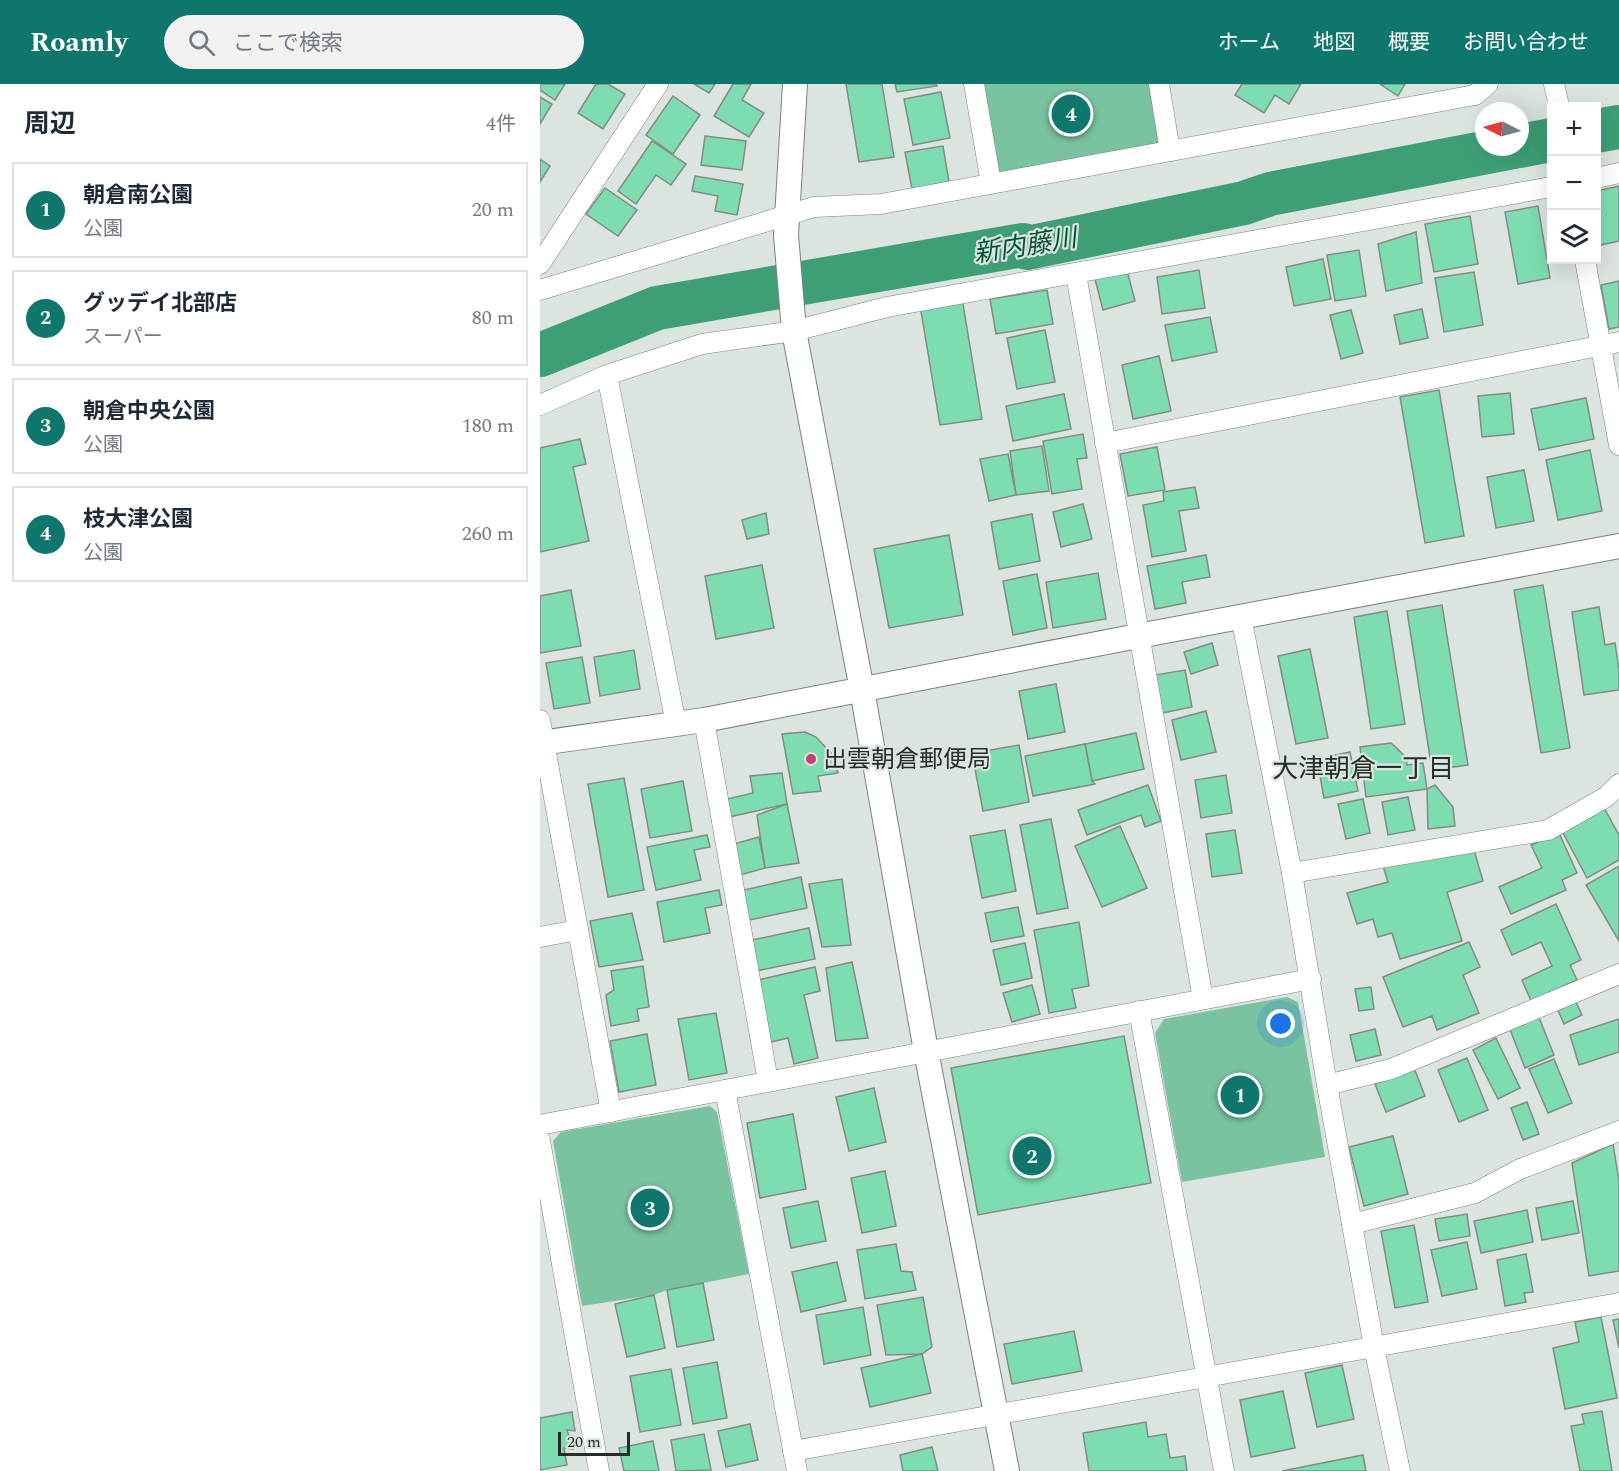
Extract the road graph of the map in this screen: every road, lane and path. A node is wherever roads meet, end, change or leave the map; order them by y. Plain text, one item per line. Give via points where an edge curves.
1 (658, 84) edge
2 (795, 84) edge
3 (974, 84) edge
4 (1159, 84) edge
5 (1488, 84) edge
6 (1170, 151) junction
7 (1619, 172) edge
8 (1601, 177) edge
9 (991, 183) junction
10 (1547, 188) edge
11 (786, 225) junction
12 (540, 264) edge
13 (1586, 264) edge
14 (1076, 274) junction
15 (540, 290) edge
16 (794, 322) junction
17 (1610, 344) edge
18 (607, 375) junction
19 (540, 405) edge
20 (1105, 443) junction
21 (1619, 445) edge
22 (1619, 546) edge
23 (1241, 617) junction
24 (1138, 636) junction
25 (862, 690) junction
26 (704, 720) junction
27 (676, 724) junction
28 (542, 735) edge
29 (1619, 784) edge
30 (1292, 873) junction
31 (578, 930) junction
32 (540, 937) edge
33 (1619, 974) edge
34 (1311, 979) junction
35 (1203, 999) junction
36 (1138, 1011) junction
37 (926, 1050) junction
38 (768, 1081) junction
39 (1327, 1085) junction
40 (725, 1090) junction
41 (611, 1112) junction
42 (540, 1125) edge
43 (1619, 1131) edge
44 (540, 1141) edge
45 (1352, 1224) junction
46 (1619, 1303) edge
47 (1374, 1347) junction
48 (1206, 1377) junction
49 (996, 1414) junction
50 (793, 1451) junction
51 (599, 1471) edge
52 (797, 1471) edge
53 (1007, 1471) edge
54 (1224, 1471) edge
55 (1400, 1471) edge

1 - 12 street
2 - 11 street
3 - 9 street
4 - 6 street
5 - 6 street via 1475,94
6 - 9 street
7 - 8 street
9 - 11 street via 881,204 814,207
10 - 14 street
11 - 15 street
11 - 16 street
13 - 17 street
14 - 16 street
14 - 20 street
16 - 18 street via 702,344
16 - 25 street
17 - 20 street
17 - 21 street
18 - 19 street
18 - 27 street
20 - 24 street
22 - 23 street
23 - 24 street
23 - 30 street
24 - 25 street
24 - 35 street
25 - 26 street
25 - 37 street
26 - 27 street
26 - 38 street
27 - 28 street
28 - 31 street
29 - 30 street via 1606,797 1548,830
30 - 34 street
31 - 32 street
31 - 41 street
33 - 39 street via 1391,1069
34 - 35 street
34 - 39 street
35 - 36 street
36 - 37 street
36 - 48 street
37 - 38 street
37 - 49 street
38 - 40 street
39 - 45 street
40 - 41 street
40 - 50 street
41 - 42 street
43 - 45 street via 1520,1169 1475,1193
44 - 51 street
45 - 47 street
46 - 47 street
47 - 48 street
47 - 55 street
48 - 49 street
48 - 54 street
49 - 50 street
49 - 53 street
50 - 52 street

